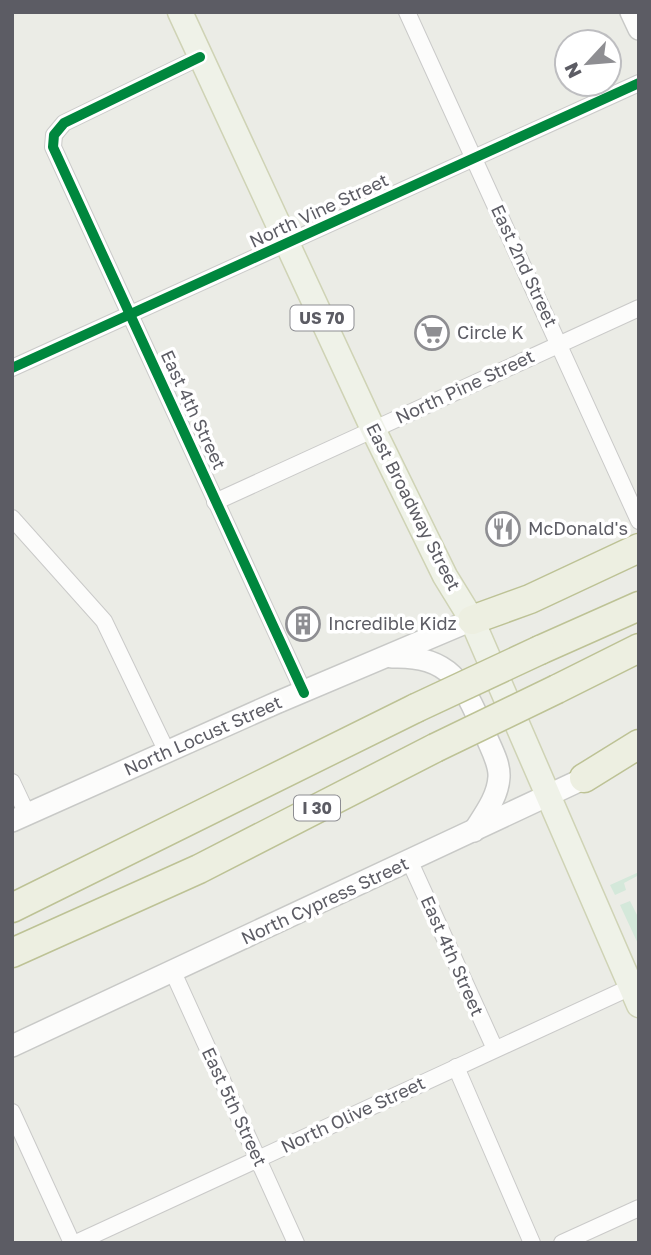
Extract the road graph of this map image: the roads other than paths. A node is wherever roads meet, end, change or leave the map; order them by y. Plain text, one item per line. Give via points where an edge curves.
1 (180, 12) edge
2 (407, 12) edge
3 (631, 12) edge
4 (639, 29) edge
5 (200, 57) junction
6 (639, 83) edge
7 (474, 158) junction
8 (288, 244) junction
9 (639, 308) edge
10 (131, 316) junction
11 (560, 344) junction
12 (12, 368) edge
13 (373, 429) junction
14 (215, 502) junction
15 (12, 518) edge
16 (639, 520) edge
17 (639, 548) edge
18 (639, 585) edge
19 (639, 606) edge
20 (472, 621) junction
21 (577, 632) junction
22 (639, 648) edge
23 (386, 657) junction
24 (639, 660) edge
25 (557, 689) junction
26 (304, 693) junction
27 (639, 744) edge
28 (167, 752) junction
29 (639, 756) edge
30 (584, 778) junction
31 (12, 782) edge
32 (549, 795) junction
33 (20, 817) edge
34 (474, 831) junction
35 (410, 862) junction
36 (12, 908) edge
37 (12, 953) edge
38 (173, 972) junction
39 (635, 996) edge
40 (12, 1046) edge
41 (495, 1049) junction
42 (456, 1068) junction
43 (12, 1112) edge
44 (258, 1159) junction
45 (639, 1208) edge
46 (74, 1243) edge
47 (296, 1243) edge
48 (532, 1243) edge
49 (562, 1243) edge

1 - 5 main road, East Broadway Street / US 70
2 - 7 street, East 2nd Street
3 - 4 main road
5 - 8 main road, East Broadway Street / US 70
5 - 10 street, East 4th Street via 64,123 53,141 66,179
6 - 7 street, North Vine Street
7 - 8 street, North Vine Street
7 - 11 street, East 2nd Street
8 - 10 street, North Vine Street
8 - 13 main road, East Broadway Street / US 70
9 - 11 street, North Pine Street
10 - 12 street, North Vine Street
10 - 14 street, East 4th Street
11 - 13 street, North Pine Street
11 - 16 street, East 2nd Street
13 - 14 street, North Pine Street
13 - 20 main road, East Broadway Street / US 70
14 - 26 street, East 4th Street
15 - 28 street via 104,621
17 - 20 highway
18 - 21 highway via 592,609
19 - 21 highway, I 30
20 - 23 main road, North Locust Street
20 - 32 main road, East Broadway Street / US 70
21 - 36 highway, I 30, bridge
22 - 25 highway, I 30
23 - 26 main road, North Locust Street
23 - 34 main road via 418,656 438,664 457,677 473,705 499,777
24 - 25 highway
25 - 37 highway, I 30, bridge via 199,869
26 - 28 main road, North Locust Street
27 - 30 highway
28 - 33 main road, North Locust Street
29 - 30 main road, North Cypress Street
30 - 32 main road, North Cypress Street
31 - 33 street
32 - 34 main road, North Cypress Street
32 - 39 main road, East Broadway Street / US 70
34 - 35 main road, North Cypress Street
35 - 38 main road, North Cypress Street
35 - 41 street, East 4th Street
38 - 40 main road, North Cypress Street
38 - 44 street, East 5th Street
39 - 41 street, North Olive Street
41 - 42 street, North Olive Street
42 - 44 street, North Olive Street
42 - 48 street
43 - 46 street
44 - 46 street, North Olive Street
44 - 47 street, East 5th Street
45 - 49 street

